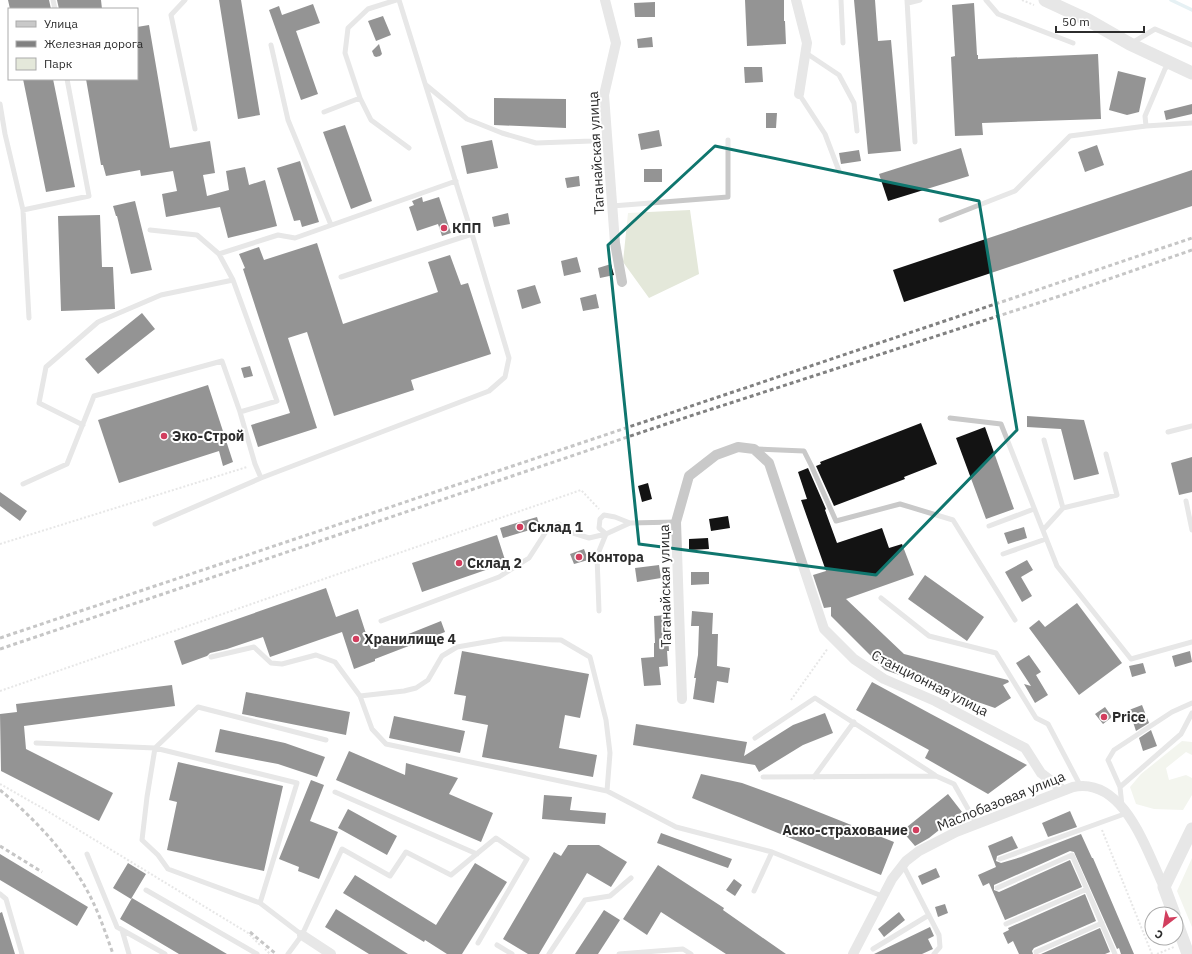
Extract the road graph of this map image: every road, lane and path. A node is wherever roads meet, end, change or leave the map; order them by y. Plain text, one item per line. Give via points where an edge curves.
1 (185, 0) edge
2 (397, 0) edge
3 (605, 0) edge
4 (796, 0) edge
5 (840, 0) edge
6 (920, 0) edge
7 (986, 0) edge
8 (1045, 0) edge
9 (908, 1) edge
10 (843, 43) dead end
11 (1073, 43) dead end
12 (1130, 44) junction
13 (271, 45) dead end
14 (1192, 45) edge
15 (806, 53) junction
16 (1169, 64) junction
17 (1192, 73) edge
18 (67, 80) edge
19 (426, 84) junction
20 (799, 94) joint
21 (360, 98) junction
22 (0, 104) edge
23 (324, 112) dead end
24 (1192, 123) edge
25 (1146, 126) junction
26 (195, 129) dead end
27 (857, 131) dead end
28 (608, 139) junction
29 (728, 140) dead end
30 (915, 142) dead end
31 (409, 148) dead end
32 (839, 171) dead end
33 (456, 181) junction
34 (612, 206) junction
35 (24, 210) junction
36 (941, 220) dead end
37 (331, 225) junction
38 (150, 230) dead end
39 (472, 234) junction
40 (219, 254) junction
41 (341, 277) dead end
42 (233, 280) junction
43 (622, 282) dead end
44 (29, 318) dead end
45 (240, 412) junction
46 (950, 418) dead end
47 (83, 425) junction
48 (1192, 426) edge
49 (1168, 432) dead end
50 (1044, 440) dead end
51 (754, 449) junction
52 (1106, 454) dead end
53 (255, 464) junction
54 (261, 478) junction
55 (23, 484) dead end
56 (1186, 501) dead end
57 (1063, 508) junction
58 (1034, 509) junction
59 (604, 515) junction
60 (676, 522) junction
61 (630, 523) junction
62 (155, 524) dead end
63 (989, 526) dead end
64 (1043, 530) junction
65 (1192, 530) edge
66 (606, 534) junction
67 (1046, 539) junction
68 (0, 544) edge
69 (1003, 554) dead end
70 (881, 598) dead end
71 (599, 612) dead end
72 (1015, 620) dead end
73 (381, 621) dead end
74 (835, 639) junction
75 (1192, 642) edge
76 (211, 657) dead end
77 (0, 691) edge
78 (360, 696) junction
79 (682, 699) dead end
80 (791, 700) dead end
81 (1192, 703) edge
82 (1192, 713) edge
83 (854, 722) junction
84 (755, 738) dead end
85 (326, 740) dead end
86 (36, 743) dead end
87 (155, 748) junction
88 (936, 776) junction
89 (762, 777) dead end
90 (814, 777) junction
91 (0, 784) edge
92 (1080, 785) junction
93 (1120, 787) junction
94 (1063, 790) junction
95 (607, 791) junction
96 (335, 792) dead end
97 (1125, 810) junction
98 (976, 823) junction
99 (1099, 823) junction
100 (1192, 828) edge
101 (772, 852) junction
102 (87, 854) dead end
103 (476, 854) junction
104 (1000, 859) dead end
105 (903, 865) junction
106 (631, 878) dead end
107 (1164, 887) junction
108 (997, 888) dead end
109 (1087, 889) junction
110 (146, 890) dead end
111 (754, 891) dead end
112 (0, 894) edge
113 (882, 896) junction
114 (260, 903) junction
115 (1171, 906) edge
116 (929, 915) junction
117 (1102, 923) junction
118 (1006, 924) dead end
119 (122, 930) junction
120 (302, 935) junction
121 (478, 943) dead end
122 (1184, 943) edge
123 (497, 945) dead end
124 (873, 949) dead end
125 (1036, 952) dead end
126 (22, 954) edge
127 (129, 954) edge
128 (165, 954) edge
129 (257, 954) edge
130 (270, 954) edge
131 (288, 954) edge
132 (331, 954) edge
133 (512, 954) edge
134 (549, 954) edge
135 (618, 954) edge
136 (691, 954) edge
137 (853, 954) edge
138 (934, 954) edge
139 (1115, 954) edge
140 (1152, 954) edge
141 (1188, 954) edge

1 - 26 lane via 171,15
2 - 19 lane
2 - 21 lane via 368,9 348,28 345,53
3 - 28 street, Таганайская улица via 616,42 604,95
4 - 15 street via 807,43
5 - 10 lane
6 - 9 lane
7 - 11 lane via 998,14
8 - 12 street via 1088,20
9 - 30 lane
12 - 14 lane via 1155,29
12 - 16 street
13 - 37 lane via 288,120
15 - 20 street
15 - 27 lane via 839,75 854,103
16 - 17 street
16 - 25 lane via 1145,116
18 - 35 lane via 89,196
19 - 28 lane via 467,119 502,133 536,143
19 - 33 lane
20 - 32 lane via 825,134
21 - 23 lane
21 - 31 lane via 371,120
22 - 35 lane
24 - 25 lane
25 - 36 lane via 1070,136 1015,191
28 - 34 street, Таганайская улица
29 - 34 lane via 728,197
33 - 37 lane
33 - 39 lane
34 - 43 street, Таганайская улица via 614,243
35 - 44 lane
37 - 40 lane via 295,238 278,235
38 - 40 lane via 196,235
39 - 41 lane
39 - 54 lane via 508,358 505,376 489,390
40 - 42 lane
42 - 45 lane via 277,401
42 - 47 lane via 162,295 98,322 46,367 39,402
45 - 47 lane via 222,362 94,396
45 - 53 lane
46 - 58 lane via 1001,424
47 - 55 lane via 67,464
48 - 49 lane
50 - 57 lane
51 - 60 street, Таганайская улица via 738,447 716,455 689,476
51 - 72 lane via 804,451 836,521 900,504 953,520
51 - 74 street, Станционная улица via 768,463 824,629
52 - 57 lane via 1117,494
53 - 54 lane
53 - 68 path
54 - 62 lane
56 - 65 lane
57 - 64 lane
58 - 63 lane
58 - 64 lane
59 - 61 lane via 615,516
59 - 66 lane via 600,519 599,528
59 - 77 path via 581,490
60 - 61 lane
60 - 79 street, Таганайская улица
61 - 66 lane
64 - 67 lane
66 - 71 lane via 597,556
66 - 73 lane via 589,538 567,531 559,524 549,527 529,558 499,577
67 - 69 lane
67 - 75 lane via 1057,566 1132,659
70 - 92 lane via 929,636 996,653 1036,718 1048,724
74 - 80 path
74 - 94 street, Станционная улица via 854,659 884,679 935,701 1025,748 1041,773
76 - 78 lane via 254,647 271,663 282,664 316,655 335,662
78 - 95 lane via 372,729 386,744
78 - 95 lane via 416,688 428,680 442,656 457,647 503,639 561,640 590,657 606,720 610,753
81 - 93 lane via 1172,712 1114,750 1108,760
82 - 93 lane via 1180,734
83 - 84 lane via 815,698
83 - 88 lane
83 - 90 lane
85 - 87 lane via 198,707
86 - 87 lane
87 - 114 lane via 142,840 168,869
87 - 114 lane via 296,783
88 - 90 lane
88 - 98 lane via 954,784
89 - 90 lane
91 - 130 path via 248,933
92 - 94 street, Маслобазовая улица
92 - 97 street, Маслобазовая улица via 1101,790
93 - 97 lane
94 - 98 street, Маслобазовая улица
95 - 101 lane via 676,827
96 - 103 lane
97 - 99 lane
97 - 107 street, Маслобазовая улица
98 - 105 street, Маслобазовая улица via 919,851
99 - 104 lane
99 - 140 path
100 - 107 street
101 - 111 lane
101 - 113 lane
102 - 119 lane via 117,927
103 - 120 lane via 451,875 406,852 390,876 342,849
103 - 121 lane via 496,838 527,859
105 - 113 street, Маслобазовая улица
105 - 116 lane
106 - 134 lane via 610,896 585,900
107 - 115 street
108 - 109 lane via 1072,855
109 - 117 lane
109 - 118 lane
110 - 129 lane
112 - 126 lane via 6,899
113 - 137 street, Маслобазовая улица
114 - 120 lane
116 - 124 lane
116 - 138 lane via 939,935 940,947
117 - 125 lane
117 - 139 lane
119 - 127 lane
119 - 128 lane
120 - 131 lane
120 - 132 street
122 - 141 street
123 - 133 lane
135 - 136 lane via 684,949

